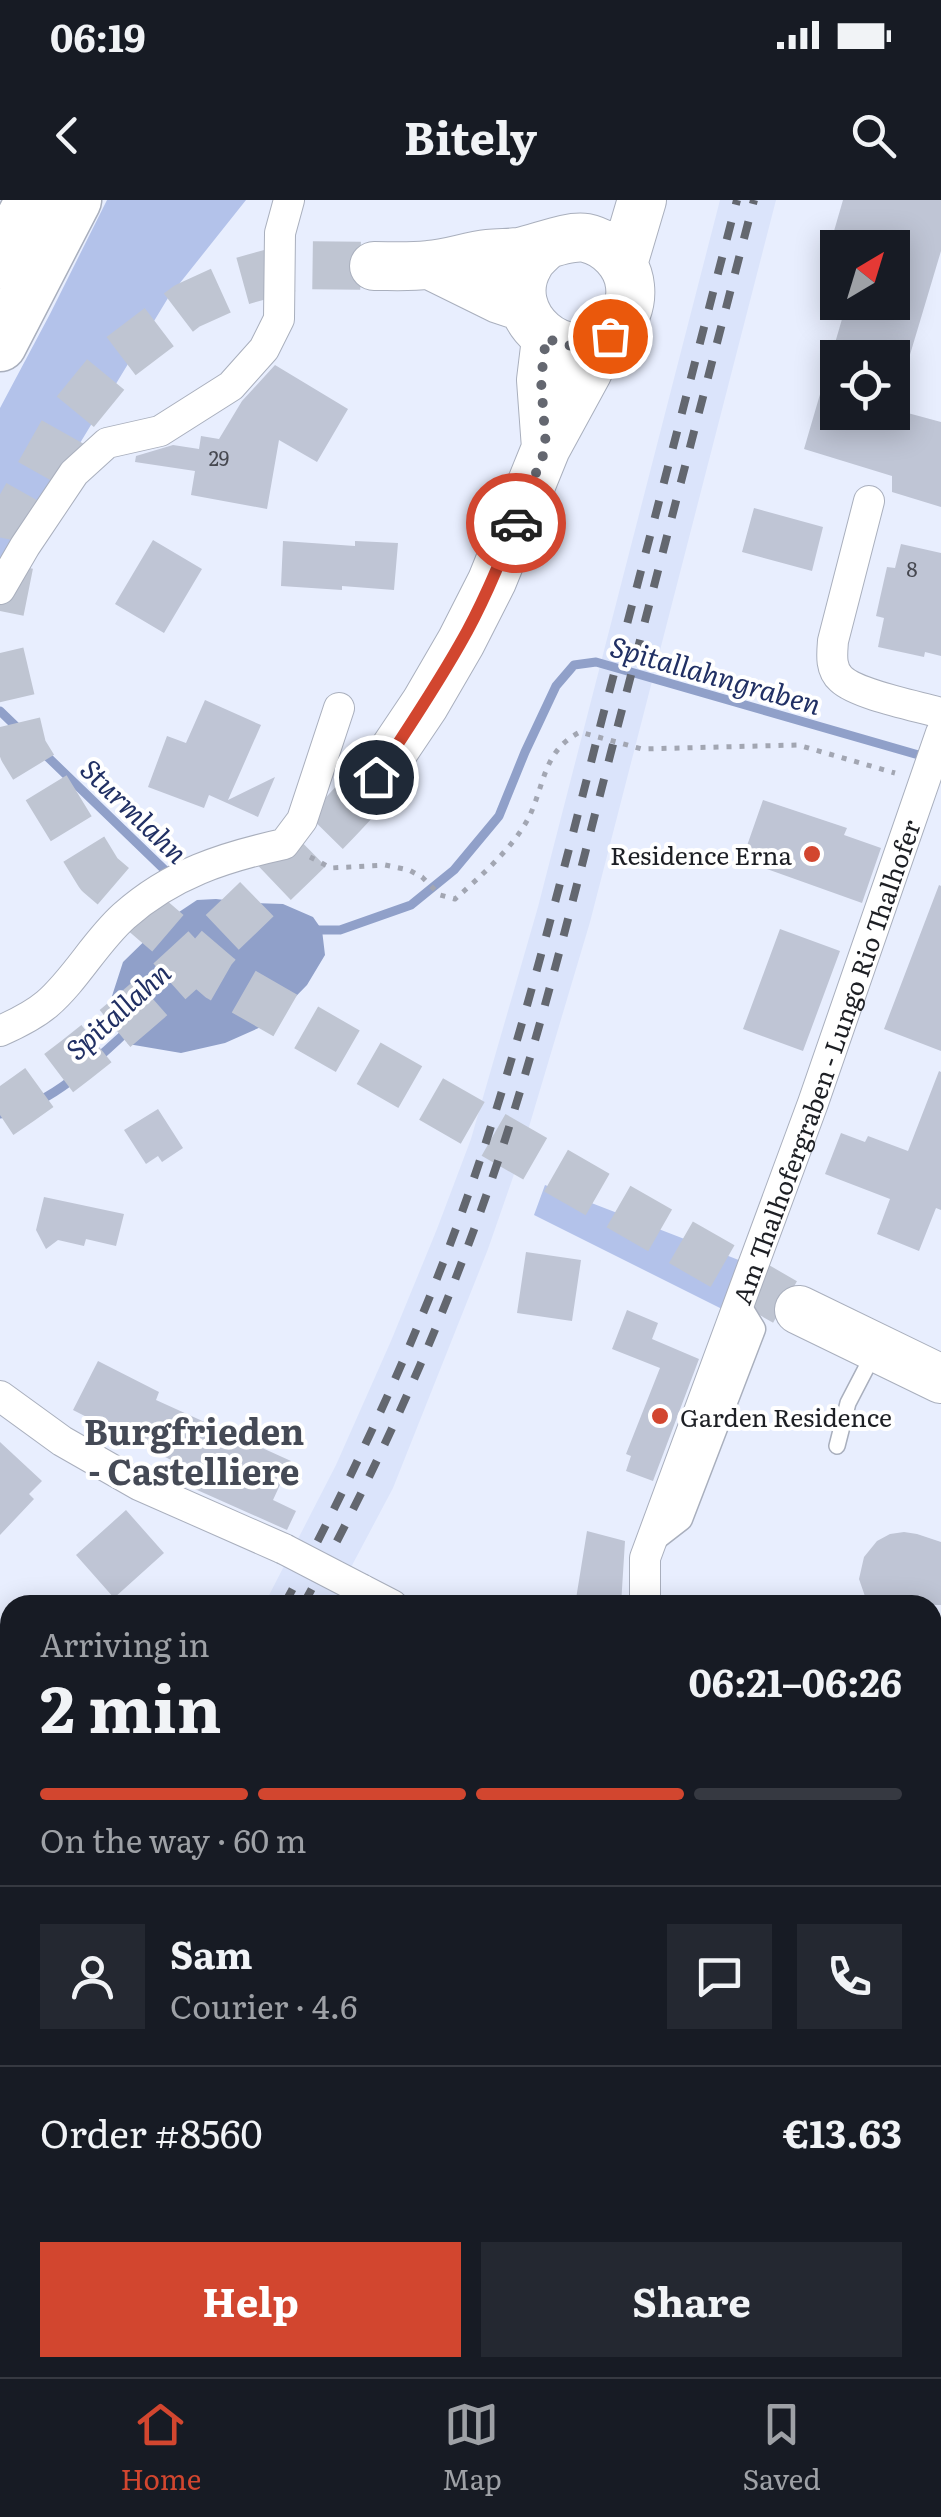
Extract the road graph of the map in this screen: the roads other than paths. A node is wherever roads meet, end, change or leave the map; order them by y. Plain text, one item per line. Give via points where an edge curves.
1 (32, 200) edge
2 (76, 200) edge
3 (289, 200) edge
4 (591, 200) edge
5 (642, 200) edge
6 (554, 243) junction
7 (0, 262) edge
8 (623, 264) junction
9 (430, 265) junction
10 (374, 266) tunnel mouth
11 (554, 330) junction
12 (0, 345) edge
13 (868, 500) dead end
14 (0, 589) edge
15 (339, 708) dead end
16 (941, 713) edge
17 (933, 758) edge
18 (376, 777) tunnel mouth
19 (0, 1031) edge
20 (740, 1306) junction
21 (799, 1310) tunnel mouth
22 (876, 1349) junction
23 (941, 1379) edge
24 (0, 1396) edge
25 (837, 1446) dead end
26 (650, 1542) junction
27 (373, 1595) edge
28 (645, 1595) edge

1 - 7 highway
2 - 12 highway
3 - 14 street via 280,232 279,319 264,349 232,386 160,431 107,442 74,473
4 - 6 main road
5 - 8 main road
6 - 8 main road via 586,238
6 - 9 main road
6 - 11 main road via 529,263 521,284
8 - 11 main road via 630,302 610,336
9 - 10 main road
9 - 11 main road
11 - 18 main road via 588,370 546,448 462,642
13 - 16 street via 831,661 840,679 865,692
15 - 19 street via 302,820 284,844 232,855 176,880 124,916 47,1004
17 - 20 street, Am Thalhofergraben - Lungo Rio Thalhofer
20 - 26 street, Am Thalhofergraben - Lungo Rio Thalhofer
20 - 26 street via 754,1329 681,1519
21 - 22 main road
22 - 23 main road
22 - 25 lane via 848,1403
24 - 27 street, bridge via 139,1485
26 - 28 street, Am Thalhofergraben - Lungo Rio Thalhofer

